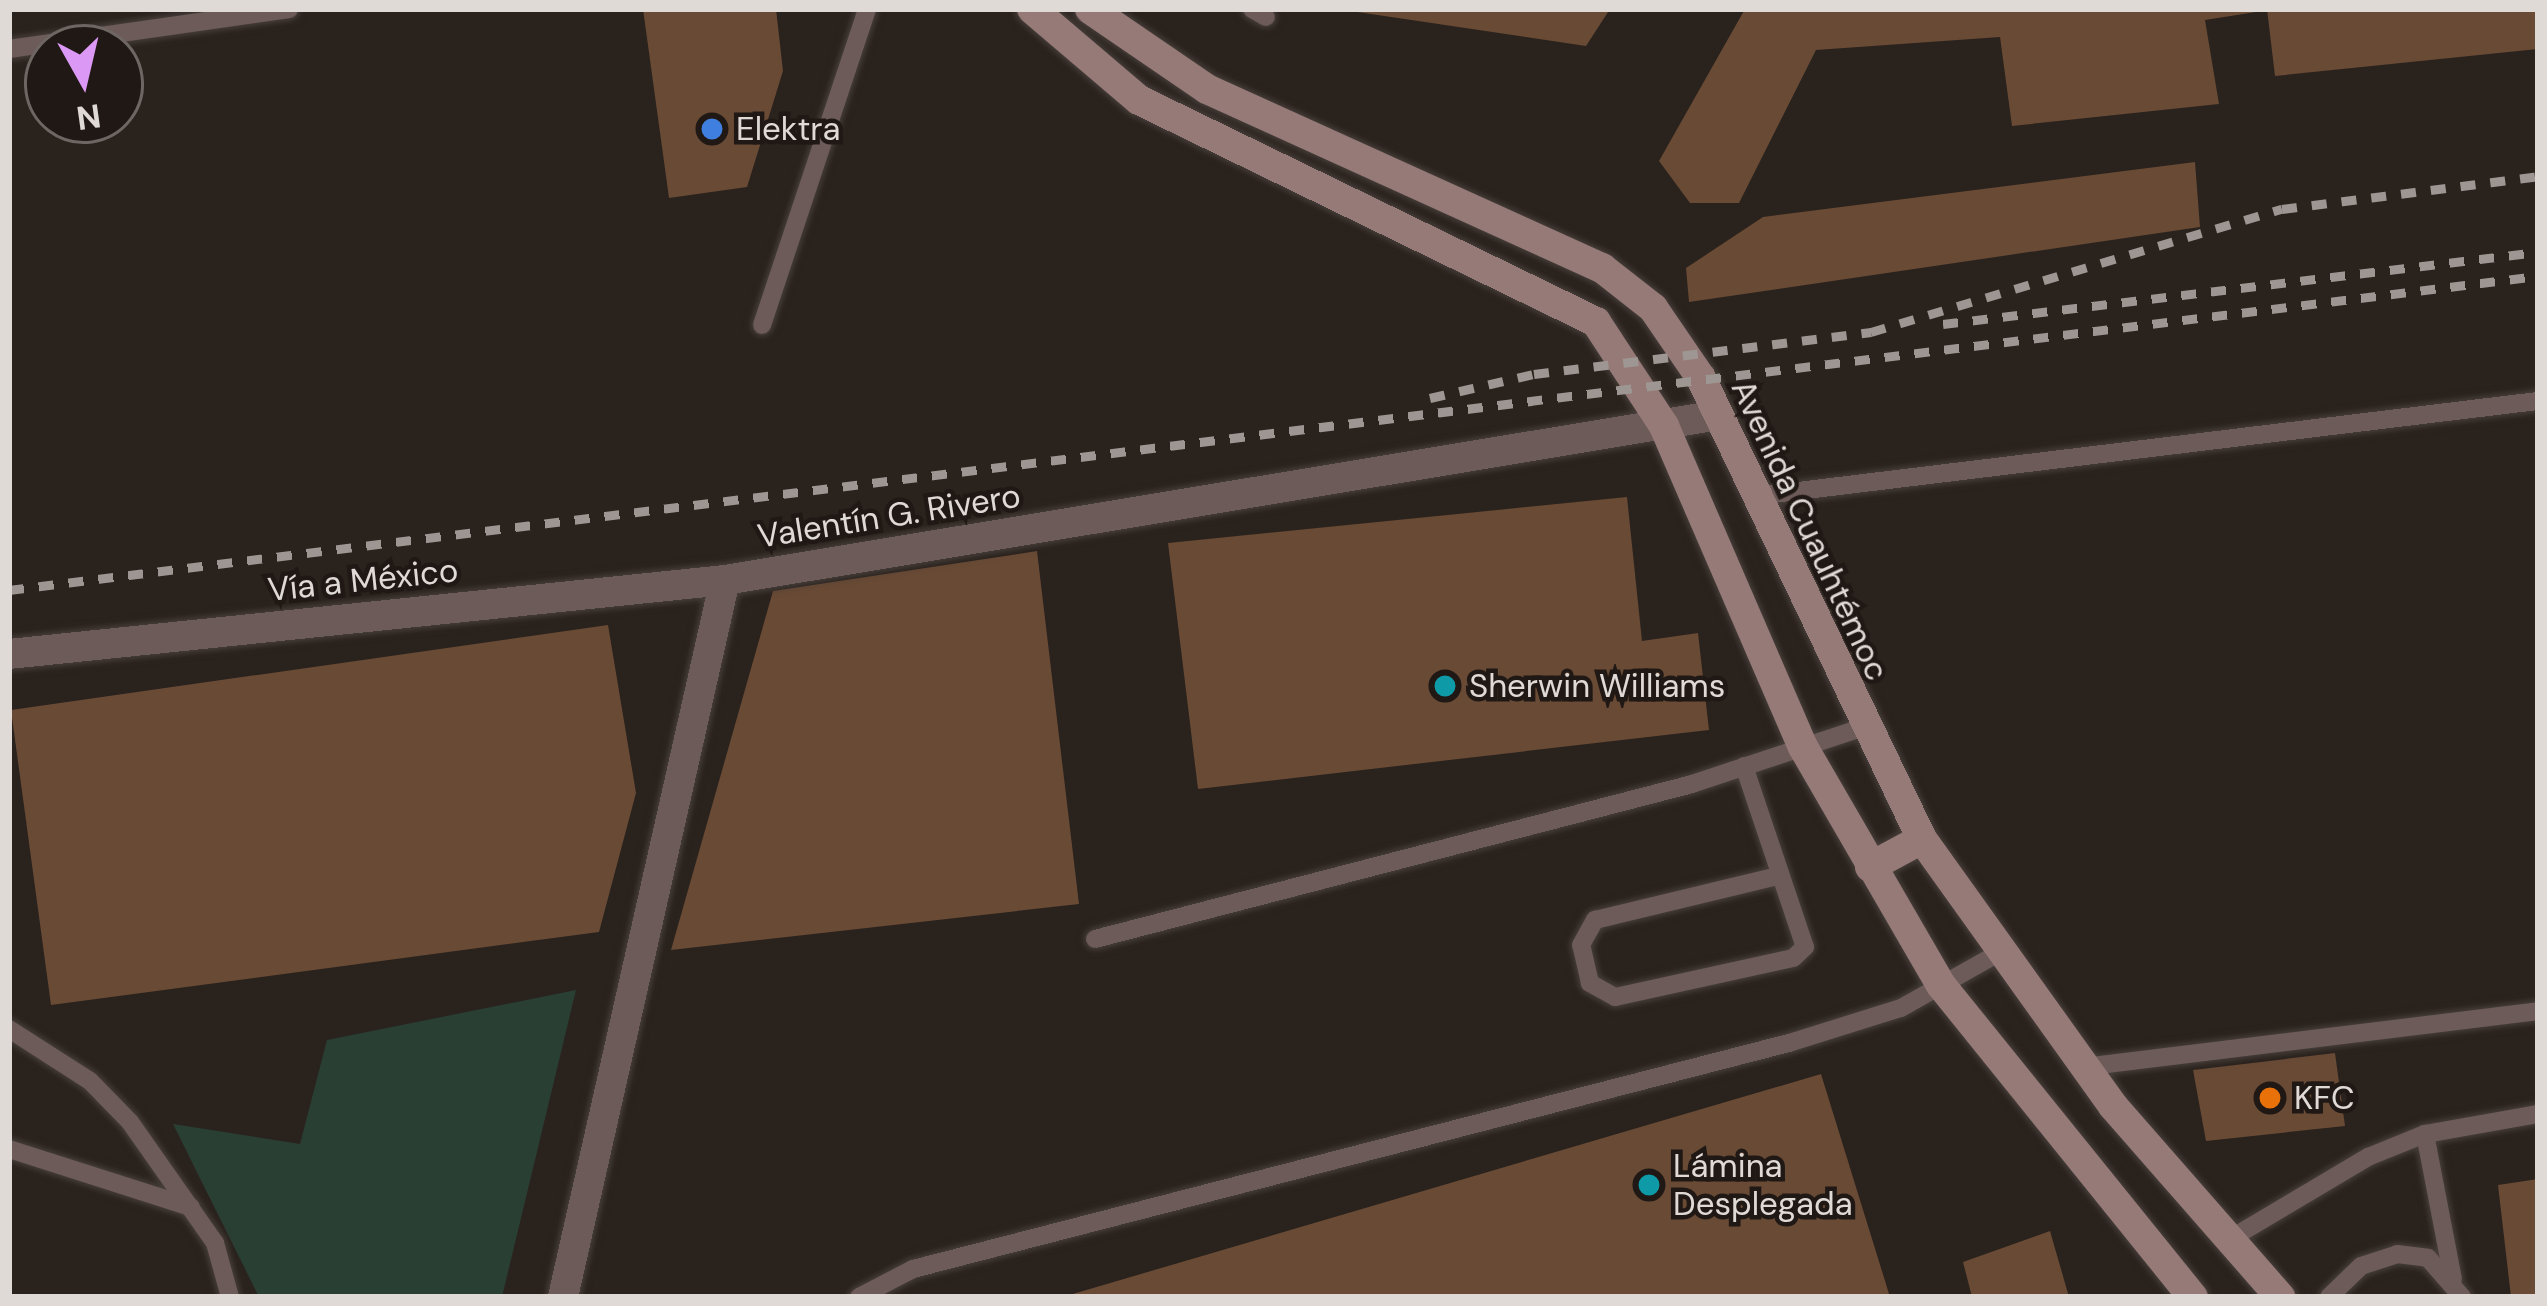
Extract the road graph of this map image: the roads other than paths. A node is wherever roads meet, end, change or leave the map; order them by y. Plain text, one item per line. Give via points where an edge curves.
1 (289, 9) edge
2 (866, 9) edge
3 (1033, 9) edge
4 (1090, 9) edge
5 (9, 50) edge
6 (761, 325) dead end
7 (2538, 401) edge
8 (1718, 415) junction
9 (1664, 426) junction
10 (1757, 496) junction
11 (725, 580) junction
12 (9, 654) edge
13 (1862, 728) junction
14 (1803, 747) junction
15 (1744, 766) junction
16 (1922, 839) junction
17 (1870, 867) junction
18 (1778, 876) junction
19 (1095, 938) dead end
20 (1997, 954) junction
21 (1941, 985) junction
22 (2538, 1011) edge
23 (9, 1029) edge
24 (2083, 1066) junction
25 (2538, 1114) edge
26 (2425, 1134) junction
27 (9, 1149) edge
28 (191, 1207) junction
29 (2230, 1239) junction
30 (2457, 1288) edge
31 (230, 1297) edge
32 (563, 1297) edge
33 (860, 1297) edge
34 (2193, 1297) edge
35 (2253, 1297) edge
36 (2280, 1297) edge
37 (2329, 1297) edge

1 - 5 lane
2 - 6 lane
3 - 9 main road via 1138,100 1595,322
4 - 8 main road, Avenida Cuauhtémoc via 1207,88 1602,268 1653,308
7 - 10 lane
8 - 9 street, Valentín G. Rivero
8 - 10 main road, Avenida Cuauhtémoc
9 - 11 street, Valentín G. Rivero
9 - 14 main road
10 - 13 main road, Avenida Cuauhtémoc
11 - 12 street, Vía a México
11 - 32 street, Valentín G. Rivero
13 - 14 lane
13 - 16 main road, Avenida Cuauhtémoc
14 - 15 lane
14 - 17 main road
15 - 18 lane
15 - 19 lane
16 - 17 main road
16 - 20 main road, Avenida Cuauhtémoc
17 - 21 main road
18 - 18 lane via 1804,932 1793,958 1616,998 1590,983 1581,945 1595,920
20 - 21 lane
20 - 24 main road, Avenida Cuauhtémoc
21 - 33 lane via 1901,1008 1789,1043 913,1269
21 - 34 main road
22 - 24 lane
23 - 28 lane via 90,1081
24 - 29 main road, Avenida Cuauhtémoc
25 - 26 lane
26 - 29 lane
26 - 30 lane
27 - 28 lane
28 - 31 lane via 215,1244
29 - 35 main road
29 - 36 main road, Avenida Cuauhtémoc
30 - 37 lane via 2428,1258 2397,1253 2362,1266

